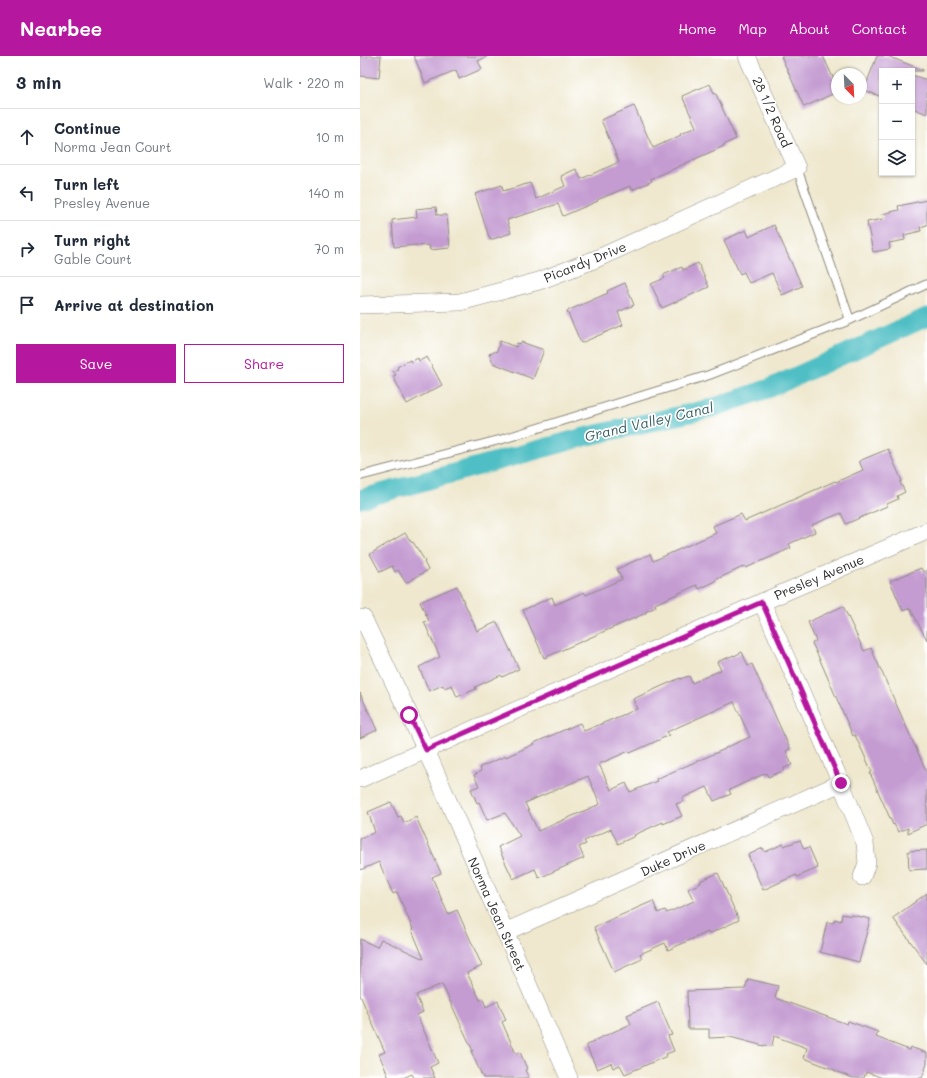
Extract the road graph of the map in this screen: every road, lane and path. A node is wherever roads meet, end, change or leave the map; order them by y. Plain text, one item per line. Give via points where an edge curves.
1 (747, 56) edge
2 (797, 168) junction
3 (927, 284) edge
4 (360, 305) edge
5 (850, 320) junction
6 (360, 476) edge
7 (927, 531) edge
8 (762, 602) junction
9 (364, 618) dead end
10 (426, 750) junction
11 (360, 779) edge
12 (841, 783) junction
13 (862, 877) dead end
14 (505, 932) junction
15 (569, 1078) edge

1 - 2 street, 28 1/2 Road
2 - 4 street, Picardy Drive via 539,281 460,302
2 - 5 lane
3 - 5 lane
5 - 6 lane via 709,375 503,439
7 - 8 street, Presley Avenue
8 - 10 street, Presley Avenue
8 - 12 street
9 - 10 street, Norma Jean Street
10 - 11 street, Presley Avenue
10 - 14 street, Norma Jean Street
12 - 13 street via 865,843 867,863
12 - 14 street, Duke Drive
14 - 15 street, Norma Jean Street

